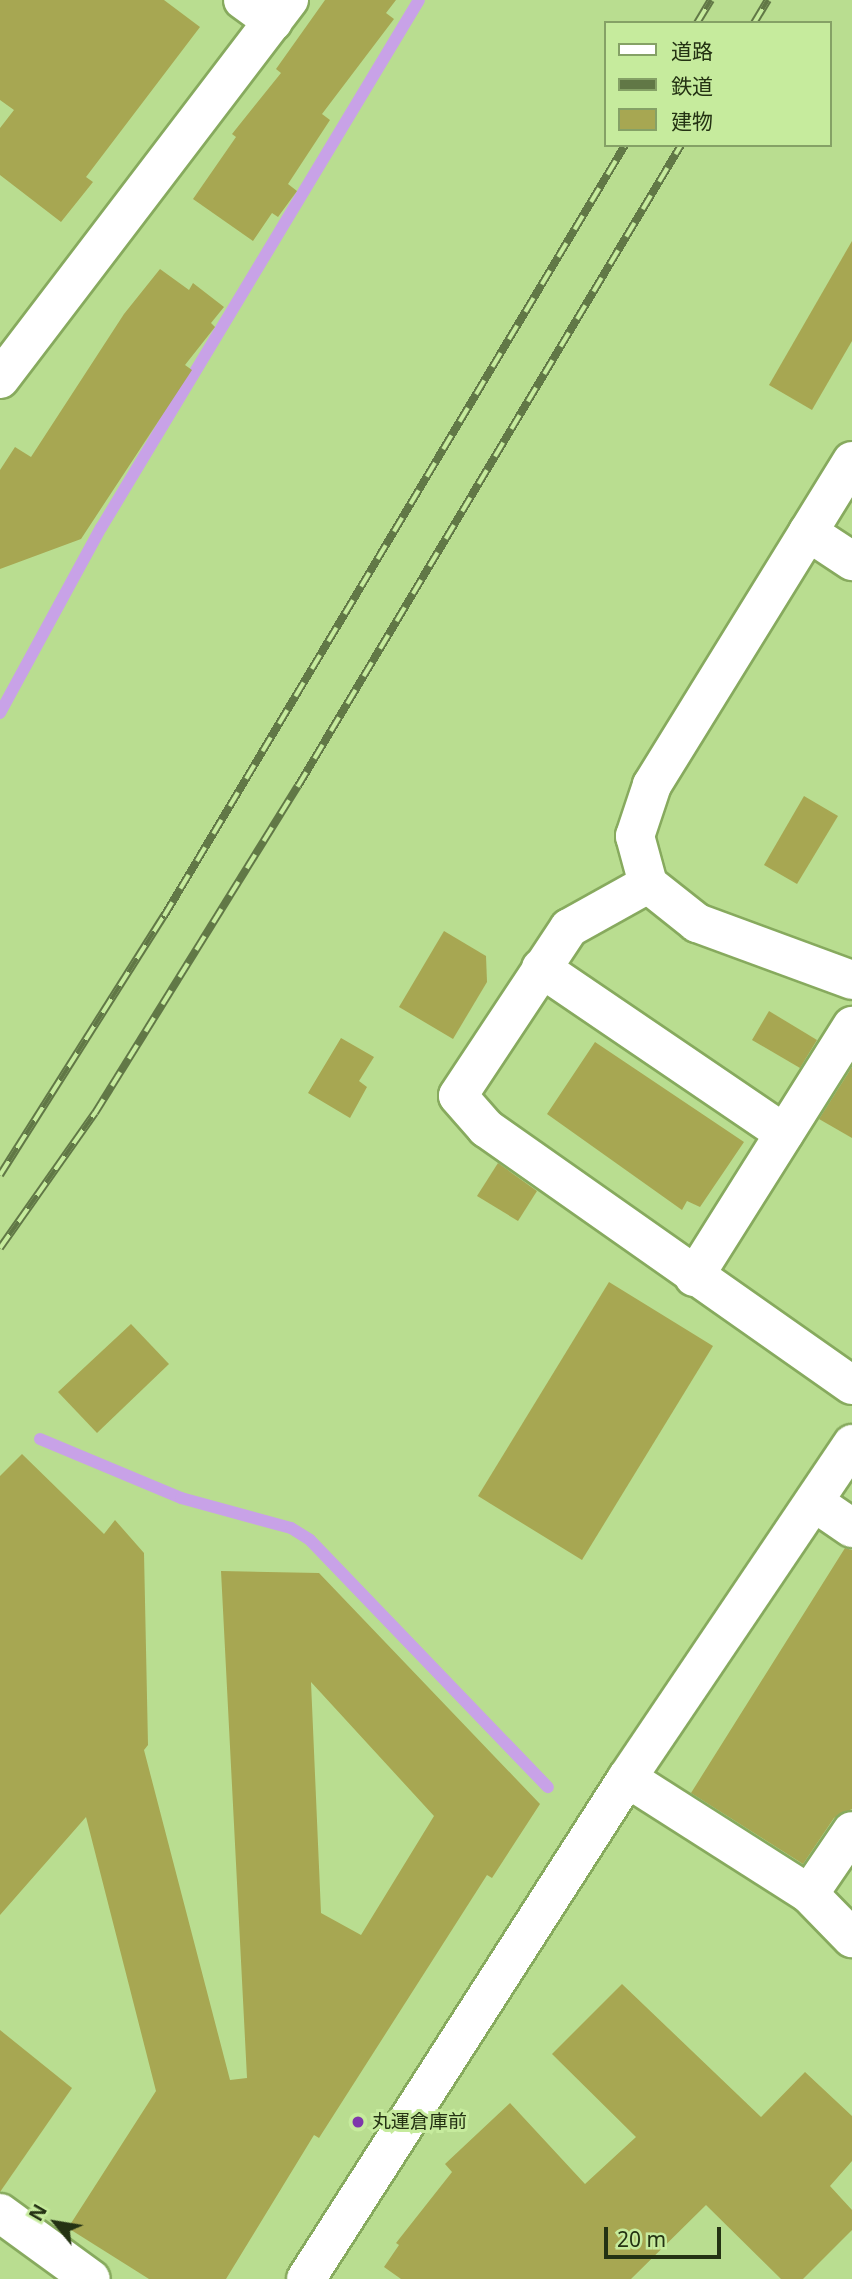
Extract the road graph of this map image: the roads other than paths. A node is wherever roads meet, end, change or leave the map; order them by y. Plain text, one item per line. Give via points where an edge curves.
1 (268, 7) edge
2 (0, 379) edge
3 (852, 461) edge
4 (808, 533) junction
5 (852, 561) edge
6 (648, 884) junction
7 (541, 968) junction
8 (852, 980) edge
9 (852, 1026) edge
10 (784, 1133) junction
11 (694, 1277) junction
12 (852, 1385) edge
13 (852, 1444) edge
14 (814, 1502) junction
15 (852, 1528) edge
16 (626, 1778) junction
17 (852, 1831) edge
18 (809, 1894) junction
19 (852, 1938) edge
20 (0, 2213) edge
21 (42, 2266) edge
22 (312, 2277) edge
23 (91, 2279) edge

1 - 2 street
3 - 4 street
4 - 5 street
4 - 6 street via 652,785 635,836
6 - 7 street via 569,928
6 - 8 street via 697,923
7 - 10 street
7 - 11 street via 458,1096 486,1128
9 - 10 street
10 - 11 street
11 - 12 street
13 - 14 street
14 - 15 street
14 - 16 street
16 - 18 street
16 - 22 street
17 - 18 street
18 - 19 street
20 - 21 street
21 - 23 street

